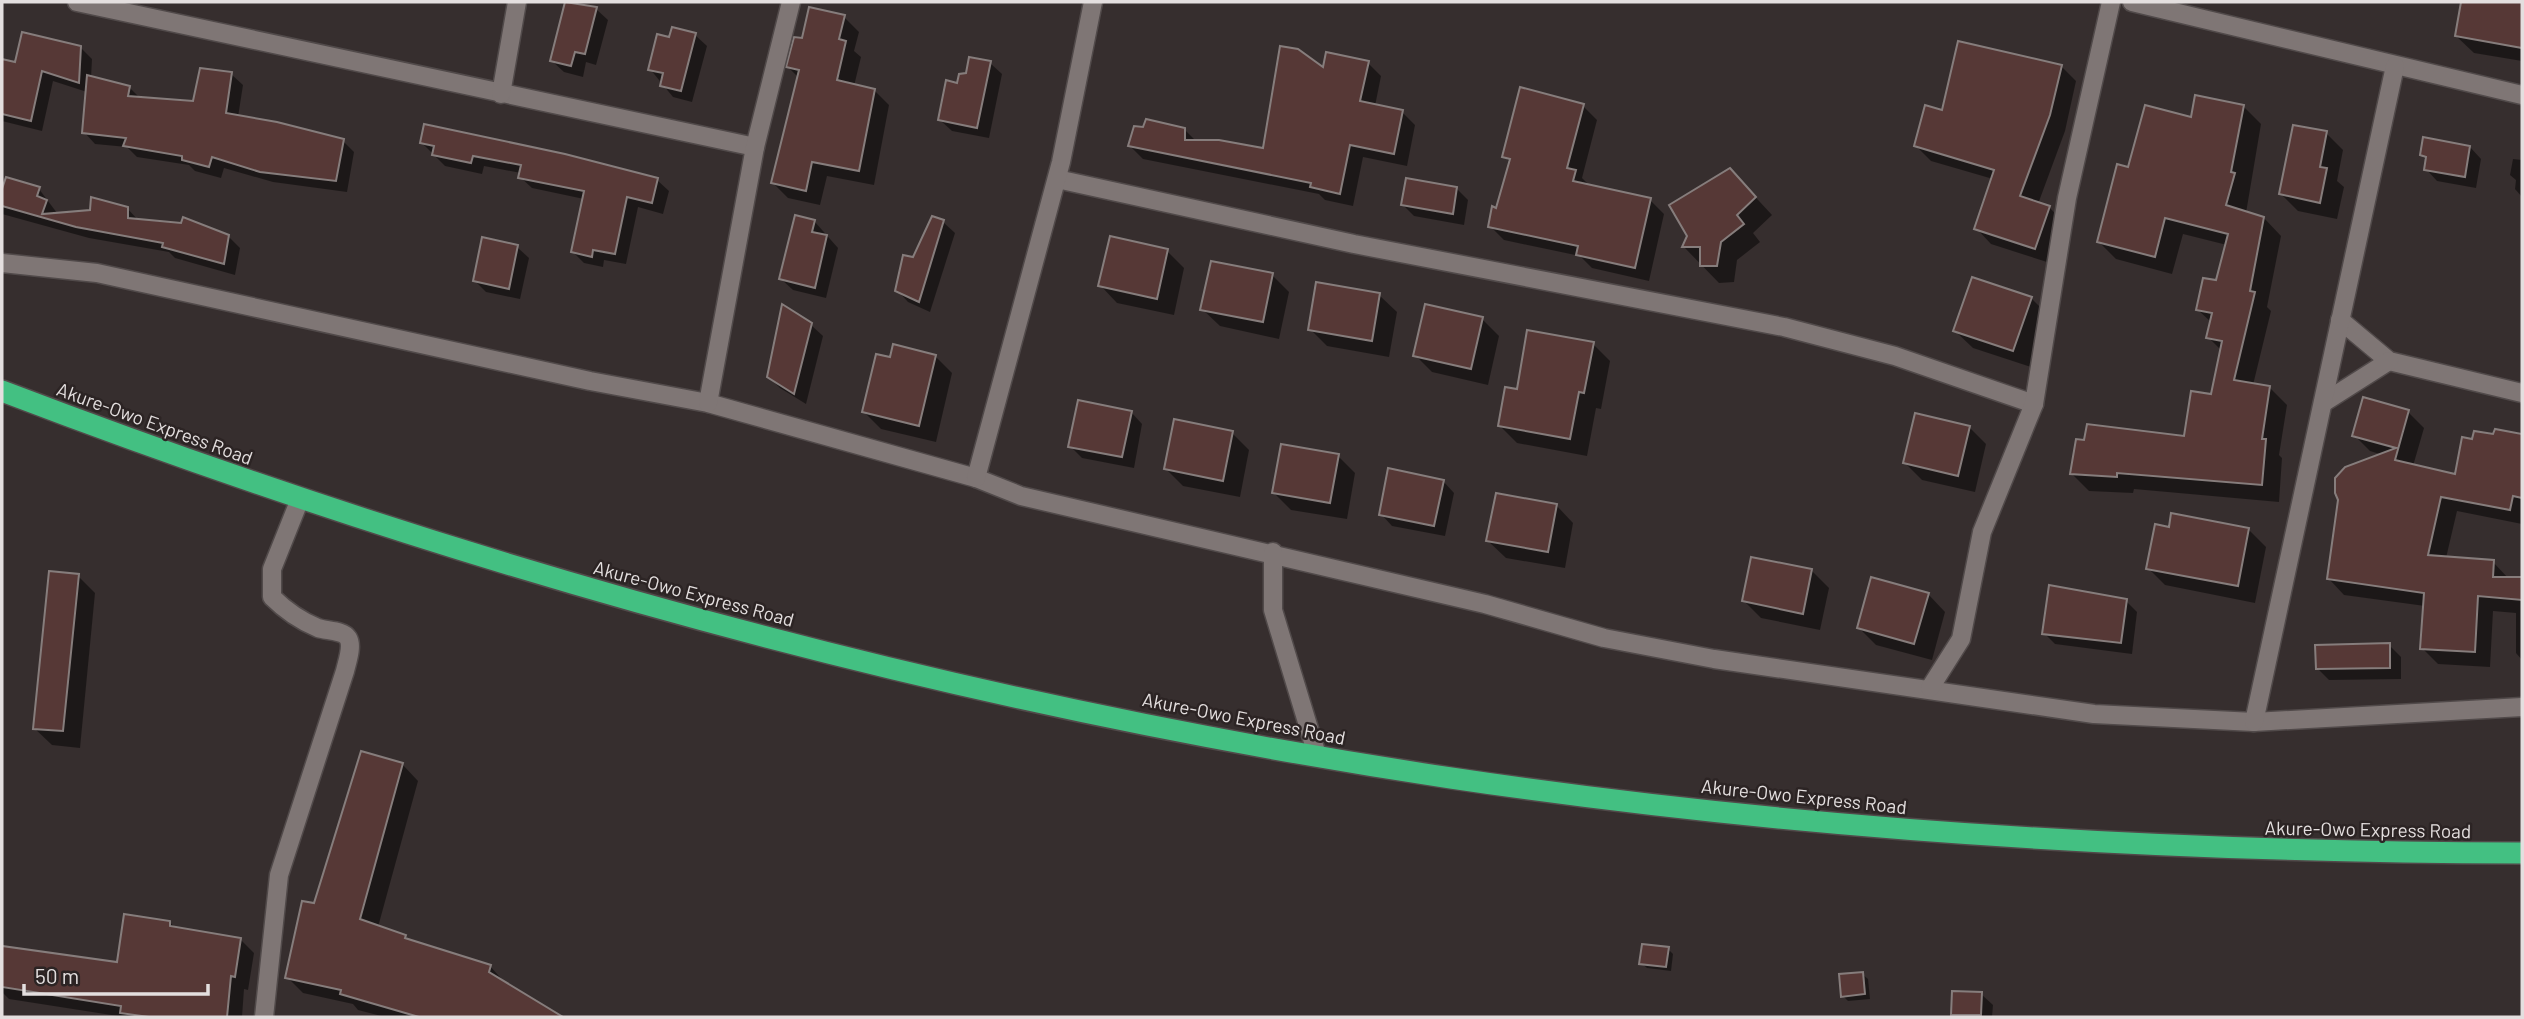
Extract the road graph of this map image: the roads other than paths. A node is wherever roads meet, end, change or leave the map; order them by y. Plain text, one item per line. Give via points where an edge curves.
1 (77, 2) edge
2 (517, 2) edge
3 (791, 2) edge
4 (1093, 2) edge
5 (2111, 2) edge
6 (2133, 2) edge
7 (2395, 66) junction
8 (501, 94) junction
9 (2522, 95) edge
10 (755, 147) junction
11 (1057, 178) junction
12 (2, 263) edge
13 (2340, 320) junction
14 (2389, 360) junction
15 (2, 391) edge
16 (2522, 393) edge
17 (708, 403) junction
18 (2323, 403) junction
19 (2034, 404) junction
20 (976, 478) junction
21 (300, 499) junction
22 (1273, 552) junction
23 (1930, 688) junction
24 (2522, 708) edge
25 (2254, 722) junction
26 (1317, 755) junction
27 (2522, 853) edge
28 (264, 1017) edge

1 - 8 street
2 - 8 street
3 - 10 street
4 - 11 street
5 - 19 street via 2067,198
6 - 7 street
7 - 9 street
7 - 13 street
8 - 10 street
10 - 17 street
11 - 19 street via 1354,244 1784,327 1895,356
11 - 20 street
12 - 17 street via 97,274
13 - 14 street
13 - 18 street
14 - 16 street
14 - 18 street
15 - 21 highway, Akure-Owo Express Road
17 - 20 street
18 - 25 street
19 - 23 street via 1982,532 1962,639
20 - 22 street via 1021,496
21 - 26 highway, Akure-Owo Express Road via 487,559 752,634 1068,708
21 - 28 street via 272,569 272,597 317,628 343,634 350,646 279,875
22 - 23 street via 1604,638 1714,659
22 - 26 street via 1273,610
23 - 25 street via 2094,714
24 - 25 street
26 - 27 highway, Akure-Owo Express Road via 1613,800 1922,830 2133,846

